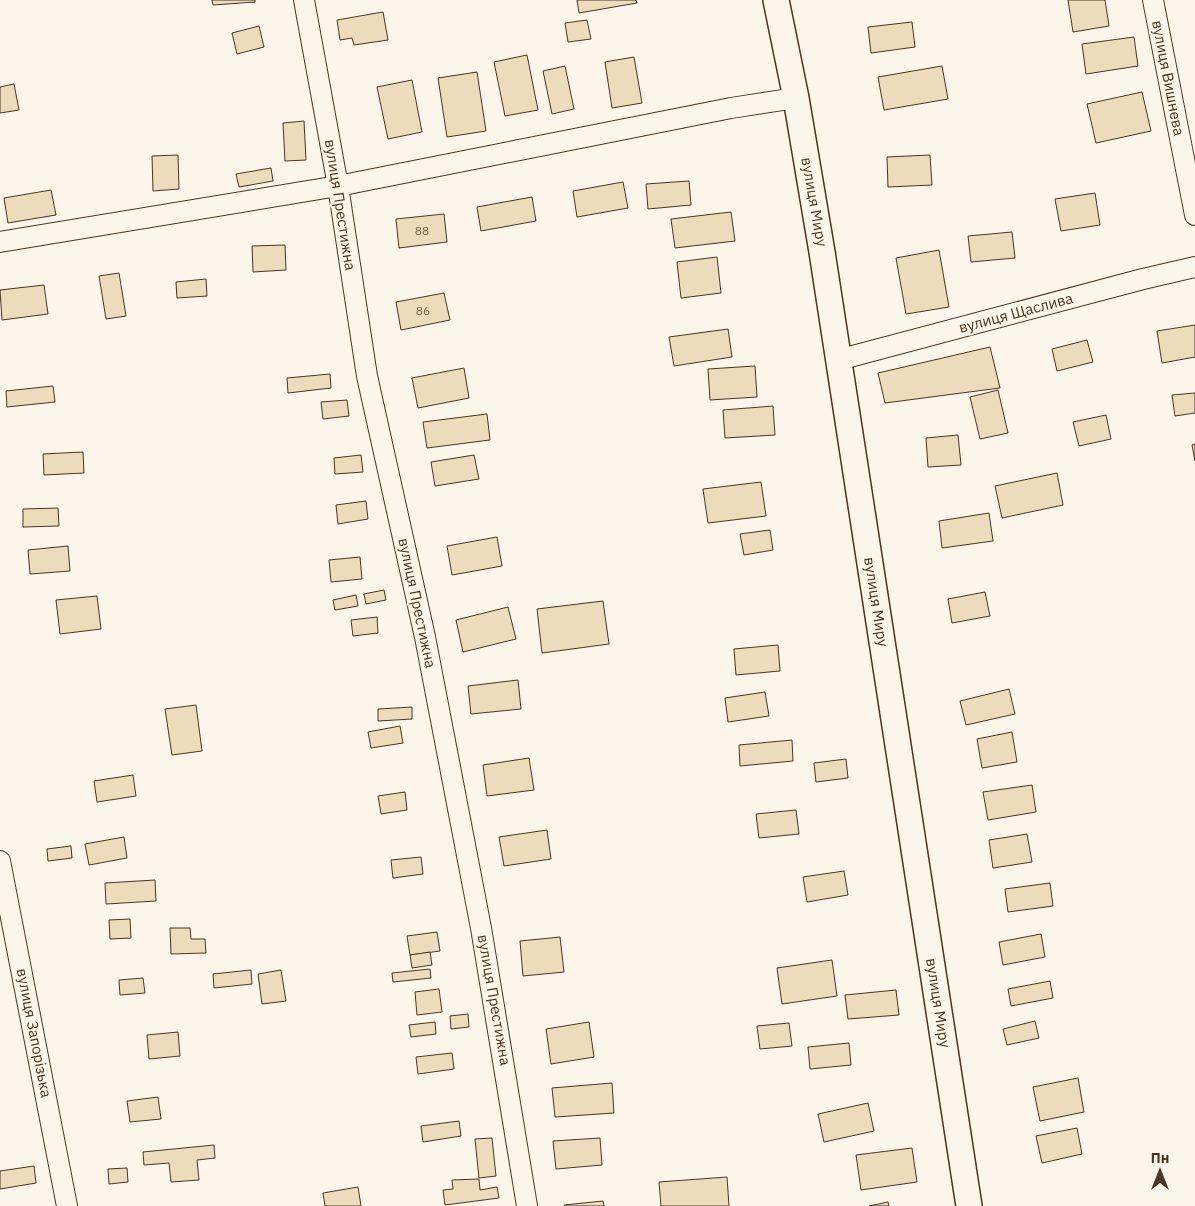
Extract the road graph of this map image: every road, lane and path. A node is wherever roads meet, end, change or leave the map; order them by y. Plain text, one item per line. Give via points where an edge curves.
1 (304, 0) edge
2 (776, 0) edge
3 (1153, 0) edge
4 (796, 98) junction
5 (338, 186) junction
6 (1195, 215) edge
7 (0, 242) edge
8 (1195, 267) edge
9 (838, 360) junction
10 (0, 861) edge
11 (67, 1206) edge
12 (527, 1206) edge
13 (969, 1206) edge

1 - 5 street, вулиця Престижна
2 - 4 street, вулиця Миру
3 - 6 street, вулиця Вишнева
4 - 5 street
4 - 9 street, вулиця Миру
5 - 7 street
5 - 12 street, вулиця Престижна via 367,376 434,685 481,928
8 - 9 street, вулиця Щаслива
9 - 13 street, вулиця Миру
10 - 11 street, вулиця Запорізька

